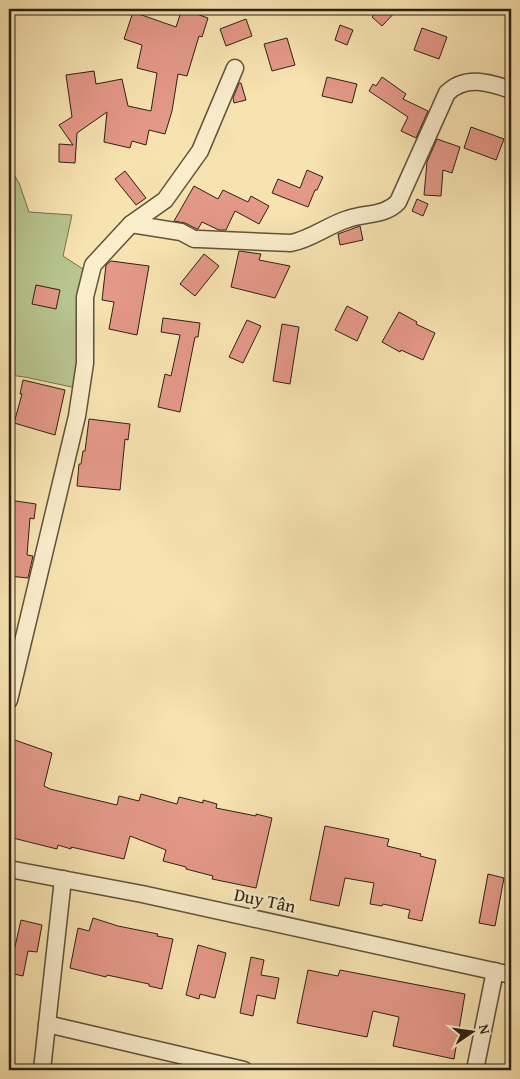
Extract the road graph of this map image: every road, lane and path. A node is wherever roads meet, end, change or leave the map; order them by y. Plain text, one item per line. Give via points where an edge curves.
1 (235, 68) dead end
2 (511, 90) edge
3 (131, 224) junction
4 (9, 700) edge
5 (9, 869) edge
6 (63, 879) junction
7 (495, 972) junction
8 (511, 975) edge
9 (47, 1024) junction
10 (42, 1070) edge
11 (244, 1070) edge
12 (475, 1070) edge

1 - 3 street via 200,152 165,200
2 - 3 street via 472,81 453,87 398,202 386,211 342,221 301,242 199,239 172,230
3 - 4 street via 93,265 85,297 85,363 77,416
5 - 6 street, Duy Tân
6 - 7 street, Duy Tân
6 - 9 street
7 - 8 street, Duy Tân
7 - 12 street
9 - 10 street
9 - 11 street

